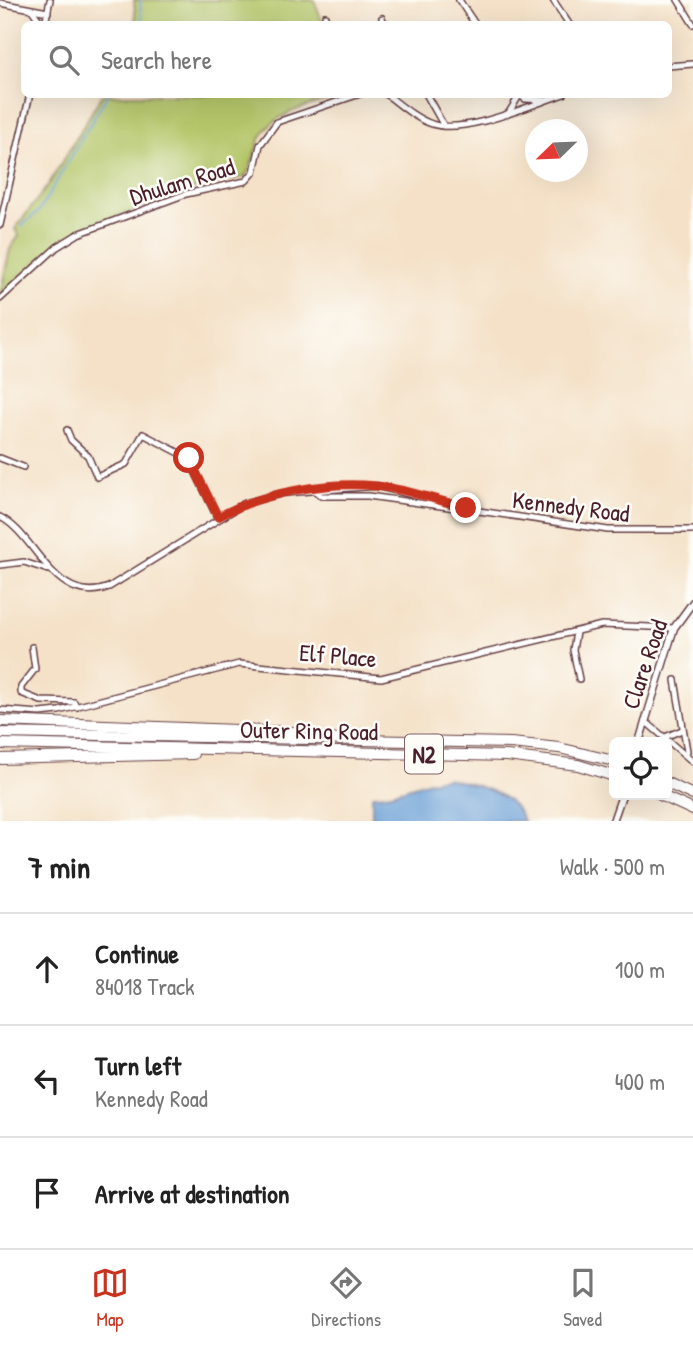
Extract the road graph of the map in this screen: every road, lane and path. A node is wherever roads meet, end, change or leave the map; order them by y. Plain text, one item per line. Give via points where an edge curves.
1 (50, 0) edge
2 (460, 0) edge
3 (553, 0) edge
4 (678, 0) edge
5 (0, 3) edge
6 (30, 8) junction
7 (48, 12) junction
8 (325, 16) dead end
9 (41, 21) edge
10 (45, 21) edge
11 (326, 21) edge
12 (473, 21) edge
13 (567, 21) edge
14 (693, 24) edge
15 (693, 64) edge
16 (672, 66) edge
17 (29, 98) edge
18 (348, 98) edge
19 (392, 98) edge
20 (428, 98) edge
21 (516, 98) edge
22 (535, 98) edge
23 (553, 98) edge
24 (547, 100) junction
25 (508, 114) junction
26 (444, 125) junction
27 (0, 225) edge
28 (0, 299) edge
29 (67, 430) dead end
30 (0, 458) edge
31 (23, 467) dead end
32 (313, 489) junction
33 (466, 508) junction
34 (0, 517) edge
35 (218, 517) junction
36 (693, 530) edge
37 (0, 565) edge
38 (50, 571) junction
39 (693, 602) edge
40 (674, 628) junction
41 (576, 632) junction
42 (32, 647) dead end
43 (579, 679) dead end
44 (675, 680) dead end
45 (77, 707) junction
46 (0, 710) edge
47 (0, 720) edge
48 (645, 720) junction
49 (682, 730) junction
50 (0, 733) edge
51 (641, 737) edge
52 (665, 737) joint
53 (371, 739) junction
54 (672, 743) edge
55 (0, 744) edge
56 (231, 750) junction
57 (687, 751) dead end
58 (0, 759) edge
59 (609, 760) edge
60 (693, 762) edge
61 (609, 774) edge
62 (672, 785) edge
63 (693, 795) edge
64 (620, 800) edge
65 (671, 800) edge
66 (693, 810) edge
67 (615, 817) edge
68 (622, 821) edge

1 - 7 street
2 - 12 street
3 - 13 street
4 - 14 street
5 - 6 street
6 - 7 street
6 - 9 street
7 - 10 street
8 - 11 street
15 - 16 street
17 - 27 street
18 - 28 street, Dhulam Road via 277,122 265,135 254,172 246,181 186,194 78,234
19 - 26 street via 430,124
20 - 26 street
21 - 25 street
22 - 24 street
23 - 24 street
24 - 25 street
25 - 26 street via 485,122
29 - 35 street via 88,456 97,477 126,464 143,434 179,452 195,467
30 - 31 street
32 - 33 street, Kennedy Road via 377,486
32 - 33 street via 321,496 368,496
32 - 35 street, Kennedy Road via 260,497
33 - 36 street, Kennedy Road via 608,530
34 - 38 street, Kennedy Road via 12,523
35 - 38 street, Kennedy Road via 103,589 81,589
37 - 38 street via 24,562
39 - 40 street, Clare Road
40 - 41 street, Elf Place via 619,624
40 - 48 street, Clare Road
41 - 43 street via 573,648
41 - 45 street, Elf Place via 381,678 239,664
42 - 45 street via 35,669 21,693 41,701 74,702
44 - 49 street, Clare Road
45 - 46 street, Elf Place via 40,713
47 - 53 highway via 349,734
48 - 51 street, Clare Road
48 - 52 street
49 - 52 street, Clare Road
49 - 57 street, Clare Road
50 - 53 highway, Outer Ring Road / N2
53 - 59 highway, Outer Ring Road / N2 via 537,745
54 - 60 street
55 - 56 highway, Outer Ring Road / N2
56 - 58 highway
56 - 61 highway, Outer Ring Road / N2 via 523,757
62 - 63 highway
64 - 67 street
65 - 66 highway
67 - 68 street

